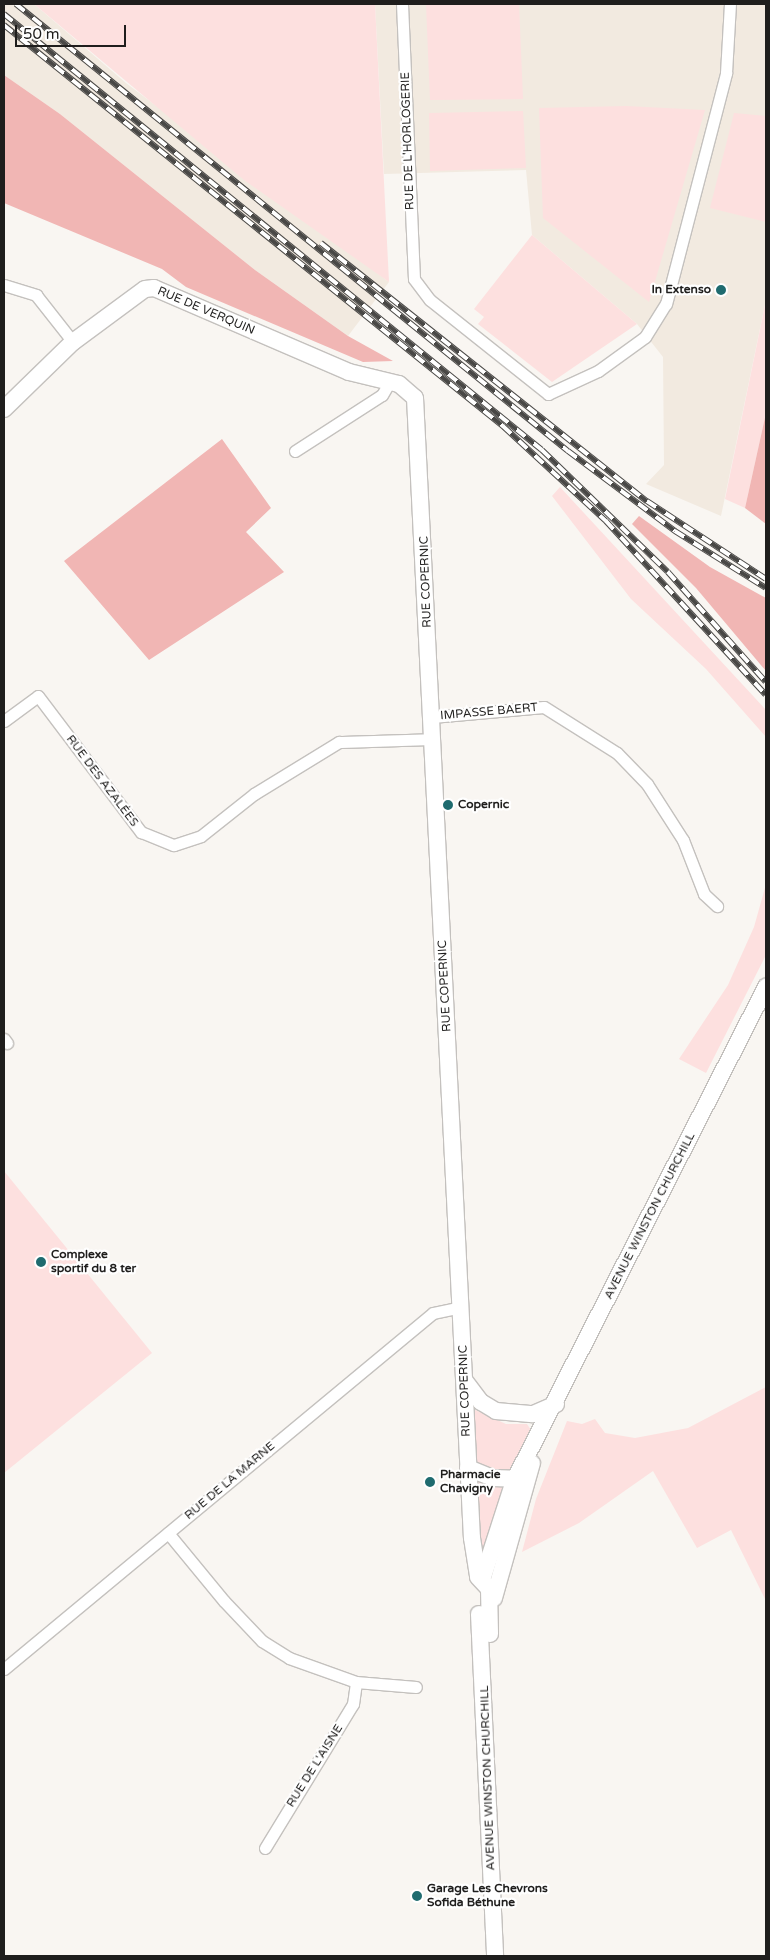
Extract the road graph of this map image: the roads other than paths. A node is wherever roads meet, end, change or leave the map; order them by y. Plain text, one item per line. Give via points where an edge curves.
1 (402, 4) edge
2 (730, 4) edge
3 (4, 285) edge
4 (73, 342) junction
5 (390, 381) junction
6 (410, 392) joint
7 (4, 408) edge
8 (295, 451) dead end
9 (432, 717) junction
10 (4, 721) edge
11 (433, 739) junction
12 (717, 906) dead end
13 (766, 987) edge
14 (461, 1307) junction
15 (465, 1381) junction
16 (556, 1404) junction
17 (468, 1468) junction
18 (521, 1480) junction
19 (168, 1533) junction
20 (482, 1580) junction
21 (490, 1634) junction
22 (483, 1659) junction
23 (4, 1669) edge
24 (356, 1682) junction
25 (416, 1687) dead end
26 (265, 1848) dead end
27 (495, 1956) edge

1 - 2 street, RUE DE L'HORLOGERIE via 414,279 430,300 548,394 598,371 645,337 666,304 718,109 730,45
3 - 4 street via 36,295
4 - 5 street, RUE DE VERQUIN via 144,289 154,288 349,372
4 - 7 street, RUE DE VERQUIN
5 - 6 street, RUE DE VERQUIN
5 - 8 street via 382,395
6 - 9 street, RUE COPERNIC via 418,408
9 - 11 street, RUE COPERNIC
9 - 12 street, IMPASSE BAERT via 544,708 609,748 647,784 683,840 704,894
10 - 11 street, RUE DES AZALÉES via 38,696 142,832 159,843 174,845 201,836 240,805 338,742
11 - 14 street, RUE COPERNIC
13 - 16 street, AVENUE WINSTON CHURCHILL
14 - 15 street, RUE COPERNIC
14 - 19 street, RUE DE LA MARNE via 433,1313
15 - 16 street via 481,1402 496,1411 534,1414
15 - 17 street, RUE COPERNIC
16 - 18 street, AVENUE WINSTON CHURCHILL
17 - 18 street
17 - 20 street, RUE COPERNIC via 472,1538
18 - 20 street, AVENUE WINSTON CHURCHILL
18 - 21 street, AVENUE WINSTON CHURCHILL via 497,1577
19 - 23 street, RUE DE LA MARNE
19 - 24 street via 262,1641 320,1672
20 - 21 street via 489,1589
20 - 22 street, AVENUE WINSTON CHURCHILL via 479,1639
21 - 22 street, AVENUE WINSTON CHURCHILL
22 - 27 street, AVENUE WINSTON CHURCHILL
24 - 25 street
24 - 26 street, RUE DE L'AISNE via 353,1704

